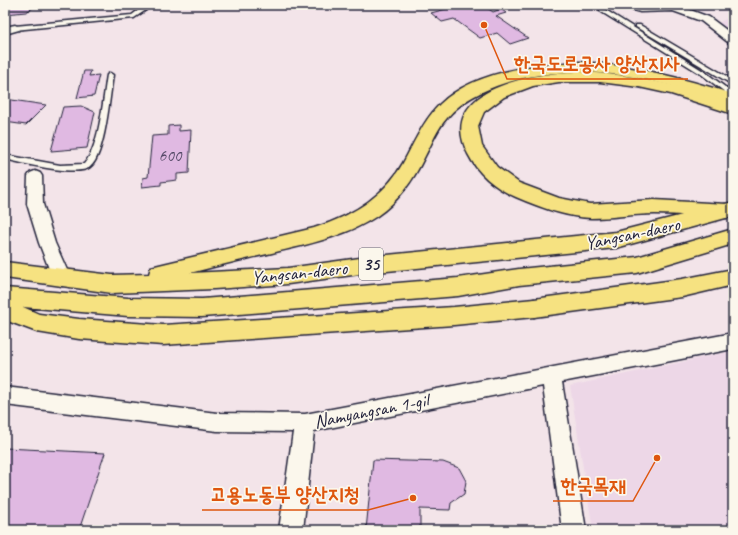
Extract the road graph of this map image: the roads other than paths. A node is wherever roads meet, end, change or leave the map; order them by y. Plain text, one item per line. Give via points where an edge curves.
1 (144, 5) edge
2 (626, 5) edge
3 (669, 6) edge
4 (602, 10) dead end
5 (632, 22) dead end
6 (10, 29) edge
7 (733, 41) edge
8 (110, 75) dead end
9 (733, 83) edge
10 (733, 96) edge
11 (733, 100) edge
12 (733, 109) edge
13 (5, 157) edge
14 (35, 176) dead end
15 (730, 210) edge
16 (733, 236) edge
17 (5, 270) edge
18 (733, 277) edge
19 (62, 279) junction
20 (112, 284) junction
21 (5, 297) edge
22 (5, 310) edge
23 (733, 341) edge
24 (551, 376) junction
25 (5, 396) edge
26 (305, 423) junction
27 (291, 530) edge
28 (574, 530) edge

1 - 6 lane via 143,10 134,16
2 - 3 street via 640,9
3 - 7 street via 705,19
4 - 10 lane via 702,73
5 - 9 lane
8 - 13 lane via 98,143 94,158 86,167 75,169
11 - 20 main road via 670,79 604,68 563,67 527,70 477,88 446,108 436,120 407,173 394,191 346,225 316,235
12 - 15 main road via 656,85 620,79 570,77 539,79 511,87 477,109 469,124 472,146 497,179 532,196 571,209 612,211 654,207
14 - 19 street via 35,204 47,244
15 - 20 main road, Yangsan-daero / 35 via 616,240 383,263 288,276
16 - 21 main road, Yangsan-daero / 35 via 637,265 458,287 202,308 128,307
17 - 19 main road, Yangsan-daero / 35
18 - 22 main road via 682,288 534,308 454,316 163,335 86,330 36,323
19 - 20 main road, Yangsan-daero / 35
23 - 24 street, Namyangsan 1-gil
24 - 26 street, Namyangsan 1-gil
24 - 28 street
25 - 26 street, Namyangsan 1-gil via 217,422
26 - 27 street

